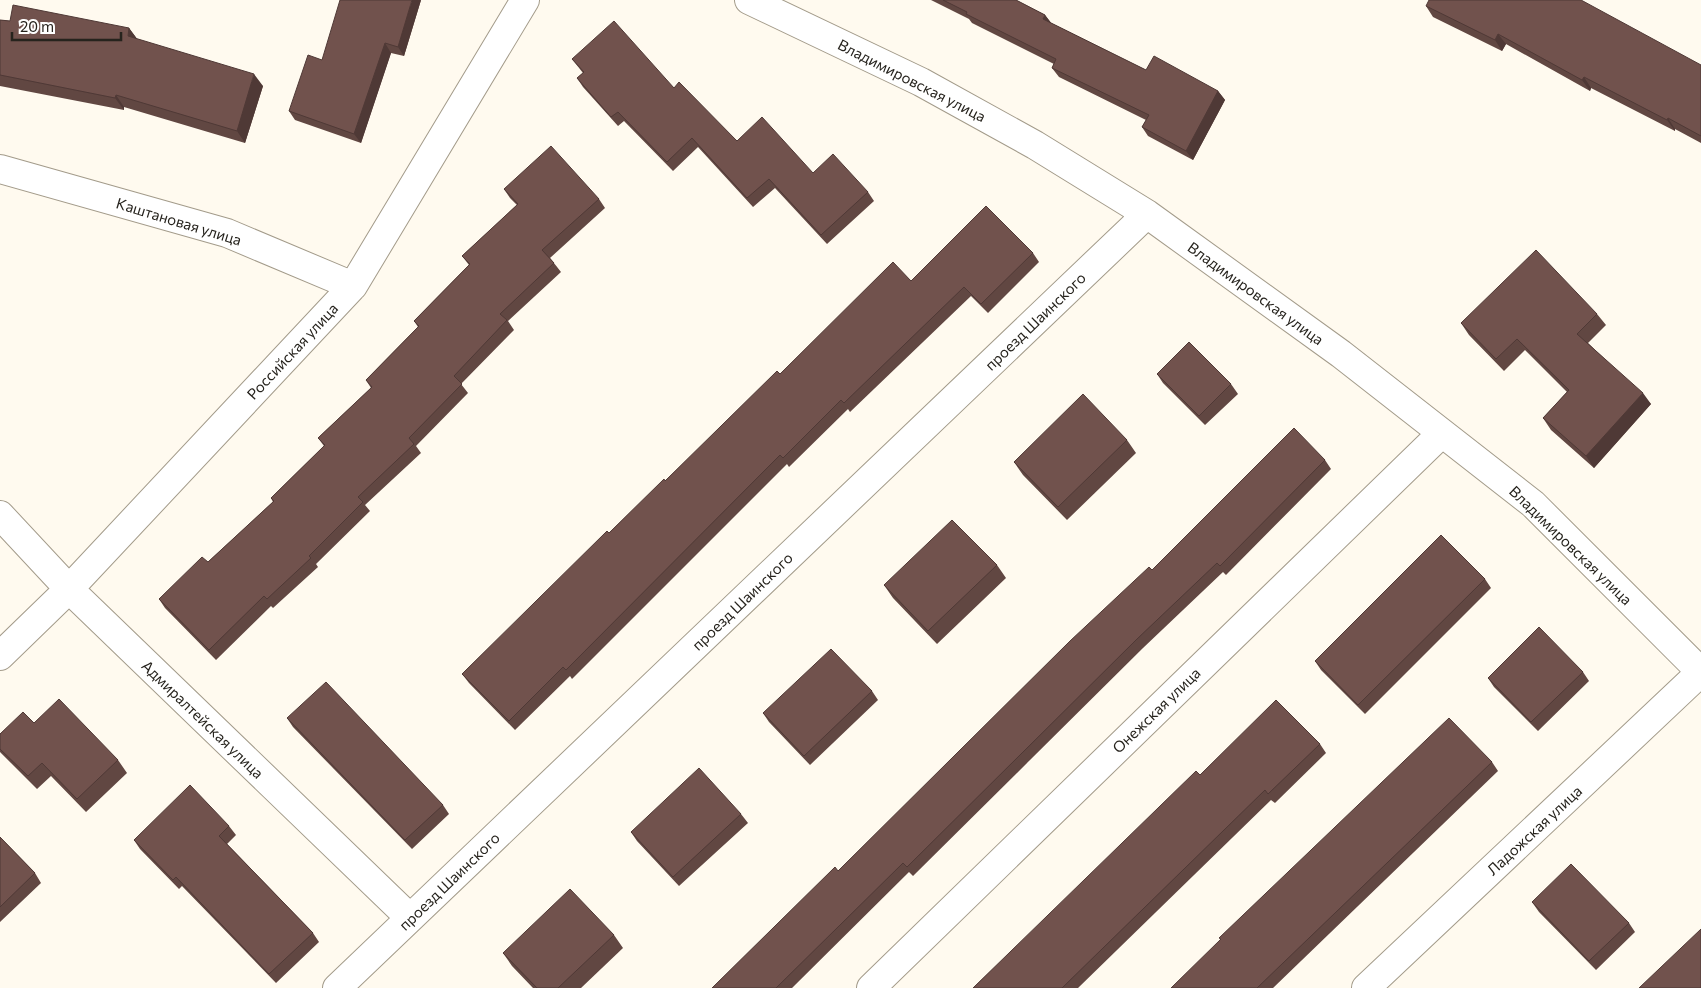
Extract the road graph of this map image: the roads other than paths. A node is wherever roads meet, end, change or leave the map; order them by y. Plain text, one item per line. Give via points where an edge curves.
1 (525, 0) edge
2 (749, 0) edge
3 (0, 169) edge
4 (1147, 214) junction
5 (353, 286) junction
6 (1442, 433) junction
7 (0, 515) edge
8 (69, 589) junction
9 (0, 656) edge
10 (1701, 672) edge
11 (410, 918) junction
12 (337, 988) edge
13 (871, 988) edge
14 (1366, 988) edge

1 - 5 street, Российская улица
2 - 4 street, Владимировская улица via 921,82 1035,145
3 - 5 street, Каштановая улица via 227,233
4 - 6 street, Владимировская улица via 1341,354
4 - 11 street, проезд Шаинского
5 - 8 street, Российская улица
6 - 10 street, Владимировская улица via 1533,504
6 - 13 street, Онежская улица
7 - 8 street, Адмиралтейская улица
8 - 9 street, Российская улица
8 - 11 street, Адмиралтейская улица
10 - 14 street, Ладожская улица
11 - 12 street, проезд Шаинского

